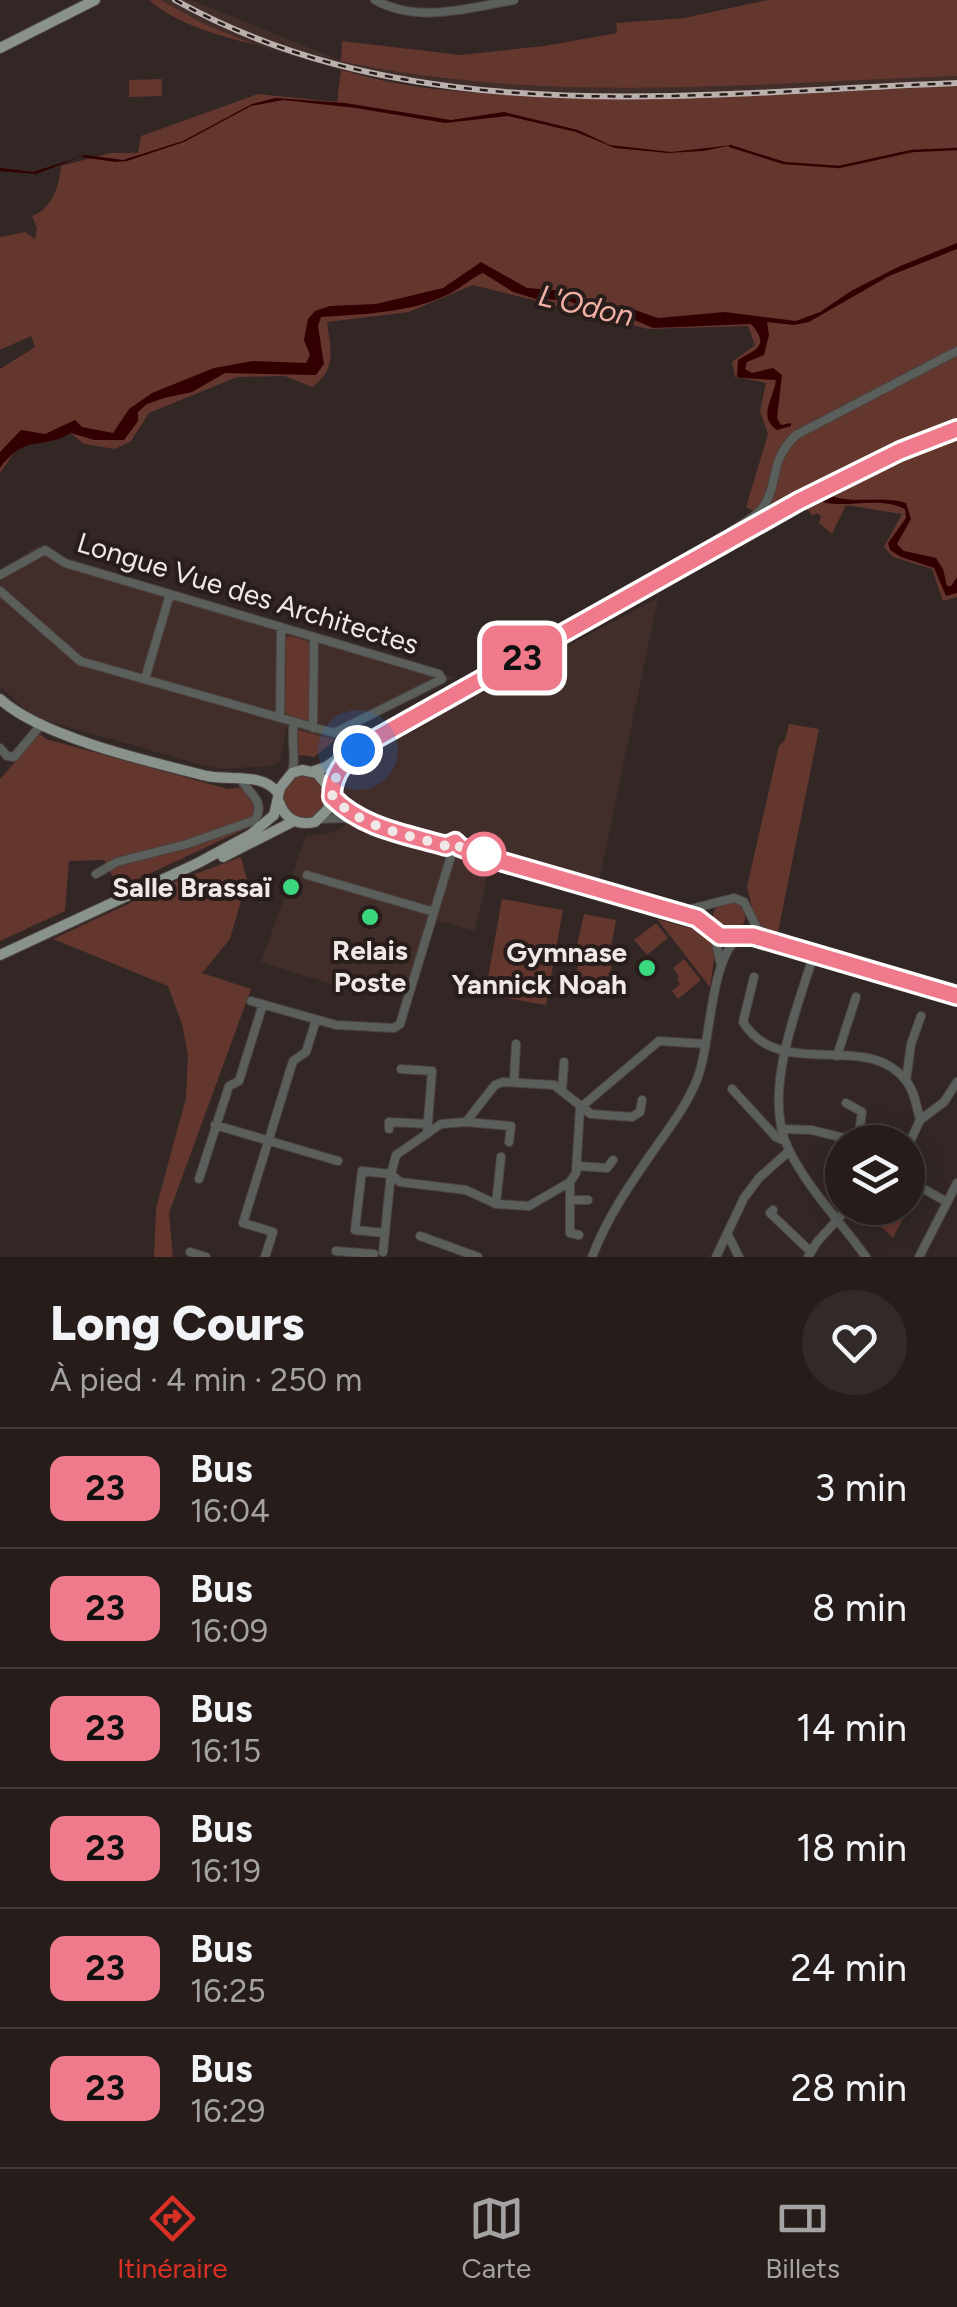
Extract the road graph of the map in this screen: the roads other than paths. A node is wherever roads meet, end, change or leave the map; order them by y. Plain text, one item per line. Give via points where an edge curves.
1 (95, 0) edge
2 (374, 0) edge
3 (514, 0) edge
4 (0, 48) edge
5 (957, 351) edge
6 (957, 429) edge
7 (721, 544) junction
8 (0, 562) edge
9 (4, 573) edge
10 (0, 591) edge
11 (170, 594) junction
12 (281, 627) junction
13 (314, 637) junction
14 (145, 679) junction
15 (0, 699) edge
16 (422, 713) junction
17 (280, 718) junction
18 (294, 722) junction
19 (40, 726) junction
20 (313, 728) junction
21 (0, 748) edge
22 (296, 757) junction
23 (310, 771) junction
24 (291, 774) junction
25 (240, 777) junction
26 (331, 794) junction
27 (279, 798) junction
28 (320, 819) junction
29 (294, 821) junction
30 (378, 826) junction
31 (457, 852) junction
32 (198, 863) junction
33 (96, 874) dead end
34 (307, 875) dead end
35 (712, 906) junction
36 (434, 912) junction
37 (674, 912) junction
38 (750, 916) junction
39 (712, 928) junction
40 (740, 937) junction
41 (786, 946) junction
42 (814, 954) junction
43 (0, 955) edge
44 (721, 970) junction
45 (754, 977) dead end
46 (957, 996) edge
47 (856, 997) dead end
48 (251, 1001) dead end
49 (262, 1004) junction
50 (921, 1016) dead end
51 (316, 1020) junction
52 (516, 1044) dead end
53 (704, 1044) junction
54 (785, 1054) junction
55 (837, 1056) junction
56 (564, 1062) dead end
57 (401, 1069) dead end
58 (906, 1080) junction
59 (514, 1082) junction
60 (957, 1082) edge
61 (732, 1088) dead end
62 (562, 1092) junction
63 (642, 1100) dead end
64 (846, 1104) dead end
65 (580, 1108) junction
66 (781, 1116) junction
67 (920, 1120) junction
68 (762, 1121) junction
69 (466, 1122) junction
70 (216, 1125) junction
71 (861, 1125) edge
72 (918, 1125) edge
73 (389, 1129) dead end
74 (427, 1129) junction
75 (783, 1129) junction
76 (825, 1134) edge
77 (268, 1140) junction
78 (509, 1142) dead end
79 (787, 1146) junction
80 (501, 1157) dead end
81 (613, 1160) dead end
82 (338, 1161) dead end
83 (576, 1169) junction
84 (391, 1174) junction
85 (199, 1179) dead end
86 (570, 1182) junction
87 (957, 1184) edge
88 (925, 1190) edge
89 (572, 1200) junction
90 (588, 1200) dead end
91 (825, 1202) edge
92 (947, 1202) junction
93 (496, 1204) junction
94 (773, 1210) dead end
95 (833, 1225) edge
96 (841, 1225) edge
97 (384, 1233) junction
98 (579, 1235) dead end
99 (728, 1235) junction
100 (420, 1236) dead end
101 (452, 1247) junction
102 (336, 1251) dead end
103 (190, 1252) dead end
104 (376, 1254) edge
105 (810, 1255) edge
106 (206, 1257) edge
107 (265, 1257) edge
108 (396, 1257) edge
109 (448, 1257) edge
110 (478, 1257) edge
111 (592, 1257) edge
112 (716, 1257) edge
113 (739, 1257) edge
114 (866, 1257) edge
115 (919, 1257) edge

1 - 4 main road
2 - 3 street via 423,14
5 - 7 street via 796,435 776,463 764,504
6 - 7 main road via 891,455
7 - 16 main road
8 - 9 street
9 - 11 street, Longue Vue des Architectes via 43,550 65,564
10 - 14 street via 80,660
11 - 12 street, Longue Vue des Architectes
11 - 14 street
12 - 13 street, Longue Vue des Architectes
12 - 17 street
13 - 20 street
13 - 20 street, Longue Vue des Architectes via 442,676 334,733
14 - 17 street
15 - 19 main road
16 - 23 main road
16 - 26 main road via 358,750 337,773
17 - 18 street
18 - 20 street
18 - 22 street
19 - 21 street via 14,757
19 - 25 main road via 216,778
22 - 23 street
22 - 24 street
23 - 24 main road
23 - 26 main road
24 - 25 main road
24 - 27 main road
25 - 27 main road via 263,780
25 - 33 street via 256,797 256,820
26 - 28 main road
26 - 30 street via 354,817
27 - 29 main road
27 - 32 main road via 263,826
28 - 29 main road
28 - 30 street
29 - 32 main road
30 - 31 street
31 - 36 street
31 - 37 street
32 - 43 main road
34 - 36 street
35 - 37 street
35 - 38 street via 734,898
35 - 39 street
36 - 51 street via 400,1024
37 - 39 street
38 - 40 street
38 - 41 street
39 - 40 street via 720,936
39 - 44 street
40 - 41 street
40 - 44 street via 727,949
41 - 42 street
42 - 46 street
42 - 54 street
44 - 53 street
45 - 54 street via 744,1022
47 - 55 street
48 - 49 street
49 - 51 street
49 - 70 street
50 - 58 street
51 - 77 street via 306,1052 293,1061
52 - 59 street
53 - 65 street via 660,1041
53 - 111 street via 689,1096 614,1210
54 - 55 street
54 - 66 street
55 - 58 street via 878,1061
56 - 62 street
57 - 74 street via 432,1071
58 - 67 street
59 - 62 street via 554,1085
59 - 69 street via 495,1085
60 - 67 street
61 - 68 street
62 - 65 street
63 - 65 street via 632,1117
64 - 71 street via 862,1112
65 - 83 street
66 - 68 street
66 - 75 street
67 - 72 street
68 - 79 street
69 - 74 street
69 - 78 street via 511,1126
70 - 77 street
70 - 85 street
73 - 74 street via 390,1122
74 - 84 street via 396,1156
75 - 76 street
75 - 79 street
77 - 82 street
77 - 107 street via 243,1223 272,1232
79 - 91 street
79 - 99 street via 744,1198
80 - 93 street
81 - 83 street via 607,1168
83 - 86 street
84 - 93 street via 400,1182 466,1190
84 - 97 street
84 - 97 street via 362,1171 355,1230
86 - 89 street
86 - 93 street via 528,1206
87 - 92 street
88 - 92 street
89 - 90 street
89 - 98 street via 570,1234
92 - 115 street
94 - 105 street
95 - 105 street
96 - 114 street
97 - 104 street
99 - 112 street
99 - 113 street
100 - 101 street
101 - 109 street
101 - 110 street
102 - 104 street
103 - 106 street
104 - 108 street

